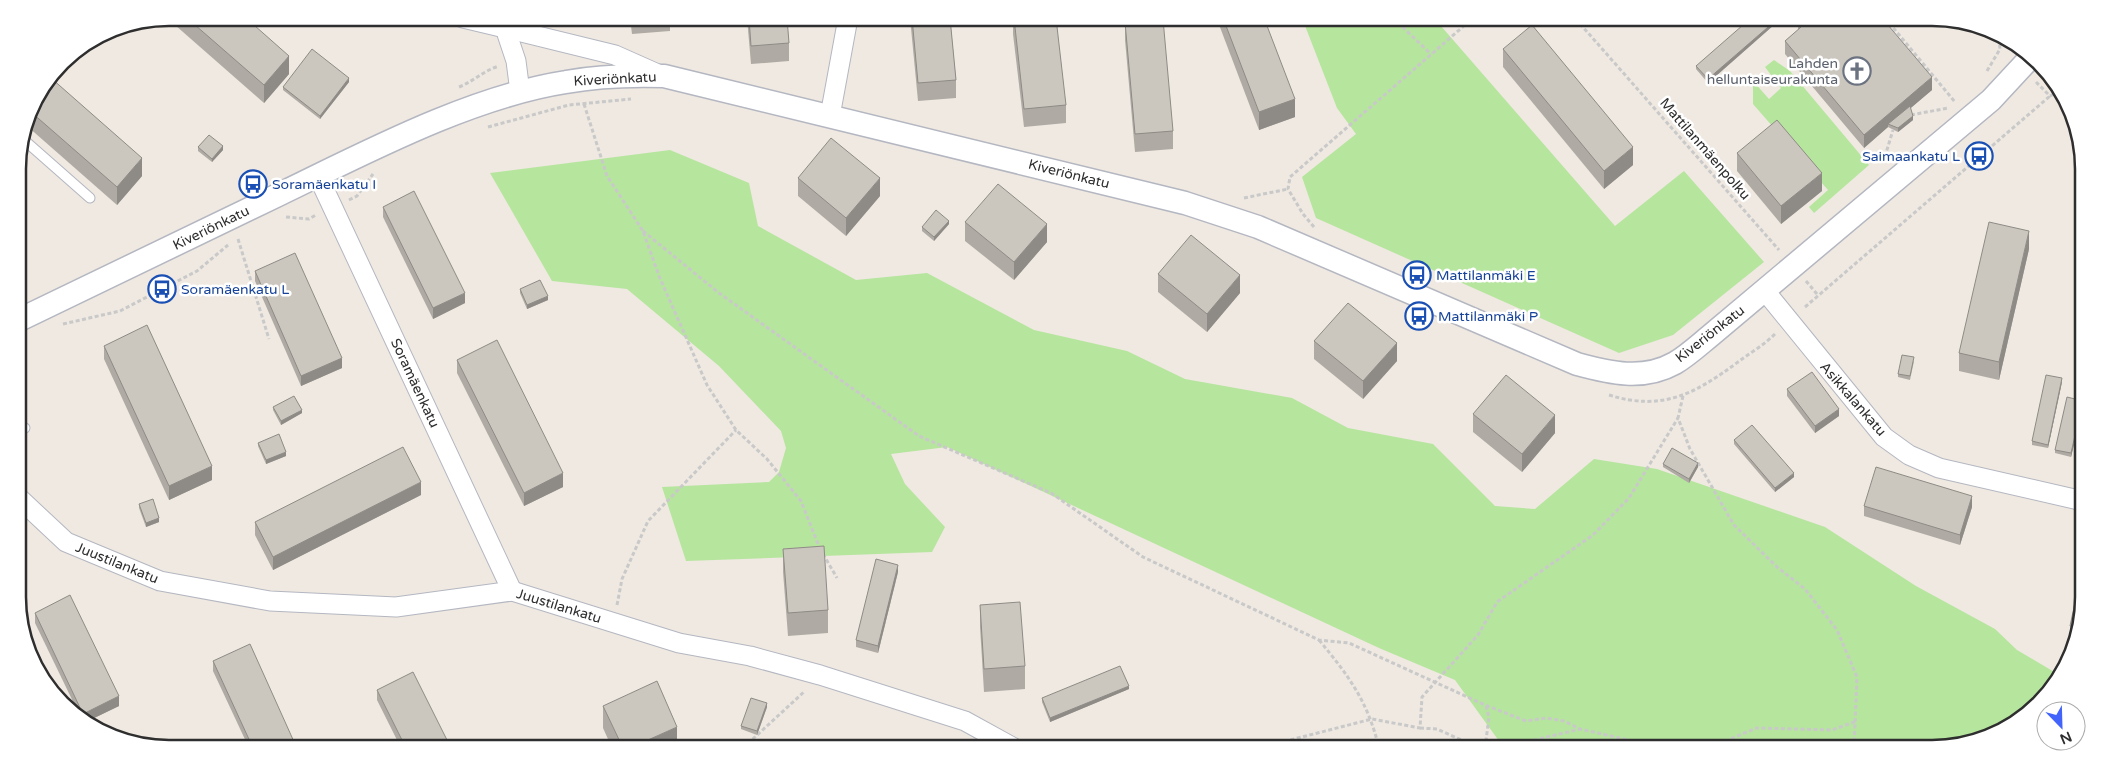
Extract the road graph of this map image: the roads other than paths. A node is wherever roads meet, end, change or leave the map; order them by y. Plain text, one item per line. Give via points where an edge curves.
1 (497, 26) edge
2 (847, 26) edge
3 (505, 28) junction
4 (2026, 62) edge
5 (664, 76) junction
6 (520, 92) junction
7 (830, 116) junction
8 (29, 144) edge
9 (318, 176) junction
10 (90, 198) dead end
11 (1764, 291) junction
12 (27, 316) edge
13 (2075, 499) edge
14 (26, 505) edge
15 (512, 591) junction
16 (999, 740) edge

1 - 3 street
2 - 7 street
3 - 5 street via 615,55
3 - 6 street via 516,61
4 - 11 street, Kiveriönkatu via 1991,100
5 - 6 street, Kiveriönkatu via 628,75 566,82
5 - 7 street, Kiveriönkatu
6 - 9 street, Kiveriönkatu via 389,142
7 - 11 street, Kiveriönkatu via 1194,206 1258,227 1577,364 1614,374 1643,373 1675,362
8 - 10 lane
9 - 12 street, Kiveriönkatu
9 - 15 street, Soramäenkatu
11 - 13 street, Asikkalankatu via 1884,437 1910,455 1939,468
14 - 15 street, Juustilankatu via 66,542 169,583 270,601 396,606
15 - 16 street, Juustilankatu via 678,643 750,656 820,675 965,721

